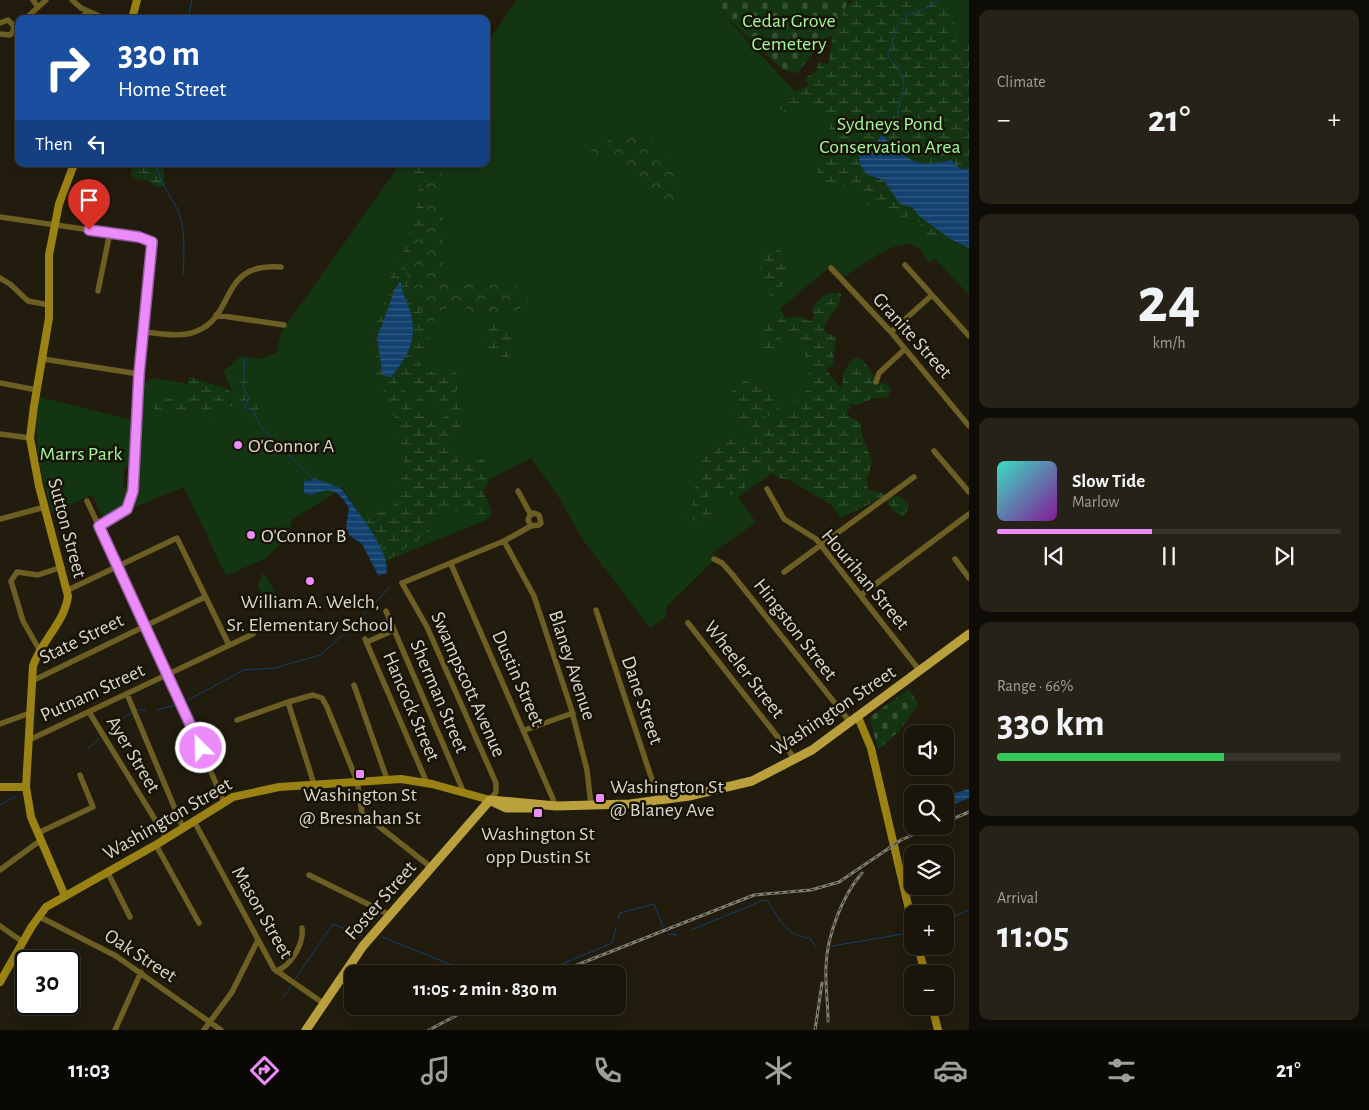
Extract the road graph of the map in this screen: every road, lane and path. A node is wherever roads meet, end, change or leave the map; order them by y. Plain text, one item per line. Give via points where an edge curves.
1 (33, 0) edge
2 (46, 0) edge
3 (72, 0) edge
4 (137, 0) edge
5 (38, 7) junction
6 (87, 11) junction
7 (29, 15) edge
8 (84, 15) edge
9 (96, 15) edge
10 (133, 15) edge
11 (0, 23) edge
12 (15, 24) edge
13 (15, 26) edge
14 (0, 34) edge
15 (73, 167) edge
16 (0, 217) edge
17 (54, 226) junction
18 (110, 232) junction
19 (905, 265) dead end
20 (281, 267) dead end
21 (831, 268) dead end
22 (0, 278) edge
23 (98, 291) dead end
24 (932, 294) junction
25 (49, 305) junction
26 (216, 315) junction
27 (284, 325) dead end
28 (143, 332) junction
29 (891, 332) junction
30 (969, 336) edge
31 (905, 349) junction
32 (43, 360) junction
33 (139, 374) junction
34 (876, 382) dead end
35 (0, 383) edge
36 (37, 390) junction
37 (969, 426) edge
38 (0, 434) edge
39 (30, 438) junction
40 (934, 451) dead end
41 (914, 477) dead end
42 (767, 489) dead end
43 (518, 491) dead end
44 (969, 492) edge
45 (87, 501) dead end
46 (45, 507) junction
47 (969, 514) edge
48 (531, 515) junction
49 (0, 519) edge
50 (99, 526) junction
51 (531, 526) junction
52 (504, 541) junction
53 (821, 545) junction
54 (714, 559) dead end
55 (955, 559) dead end
56 (450, 564) junction
57 (118, 565) junction
58 (62, 567) junction
59 (784, 572) dead end
60 (969, 578) edge
61 (68, 590) junction
62 (861, 596) junction
63 (205, 597) junction
64 (596, 610) dead end
65 (386, 611) dead end
66 (688, 623) dead end
67 (146, 624) junction
68 (394, 630) junction
69 (254, 634) dead end
70 (969, 634) edge
71 (229, 645) junction
72 (40, 651) junction
73 (920, 671) junction
74 (169, 674) junction
75 (32, 681) junction
76 (354, 684) dead end
77 (127, 694) junction
78 (288, 702) junction
79 (89, 712) junction
80 (30, 713) junction
81 (573, 713) junction
82 (237, 720) dead end
83 (854, 720) junction
84 (0, 724) edge
85 (525, 730) junction
86 (29, 740) junction
87 (795, 759) junction
88 (80, 775) dead end
89 (387, 779) junction
90 (356, 781) junction
91 (427, 783) junction
92 (314, 784) junction
93 (0, 787) edge
94 (26, 787) junction
95 (464, 793) junction
96 (490, 800) junction
97 (659, 801) junction
98 (224, 802) junction
99 (591, 805) junction
100 (556, 806) junction
101 (515, 809) junction
102 (194, 821) junction
103 (470, 824) junction
104 (183, 828) junction
105 (40, 836) junction
106 (167, 839) junction
107 (156, 845) junction
108 (432, 868) junction
109 (0, 870) edge
110 (108, 873) junction
111 (309, 875) dead end
112 (65, 896) junction
113 (908, 905) edge
114 (390, 915) junction
115 (38, 916) junction
116 (130, 918) dead end
117 (199, 923) dead end
118 (0, 926) edge
119 (302, 928) dead end
120 (258, 940) junction
121 (23, 942) junction
122 (276, 971) junction
123 (141, 972) junction
124 (0, 982) edge
125 (323, 1003) junction
126 (934, 1015) edge
127 (211, 1022) junction
128 (115, 1030) edge
129 (204, 1030) edge
130 (221, 1030) edge
131 (306, 1030) edge
132 (938, 1030) edge

1 - 5 street
2 - 5 street
3 - 6 street
4 - 10 street
5 - 7 street
6 - 8 street
6 - 9 street
11 - 12 street via 8,20
13 - 14 street via 11,35
15 - 17 street, Sutton Street
16 - 17 street
17 - 18 street
17 - 25 street, Sutton Street via 48,262
18 - 23 street
18 - 28 street via 152,242
19 - 24 street
20 - 26 street via 261,267 246,272
21 - 29 street, Granite Street
22 - 25 street via 28,301
24 - 29 street
24 - 30 street
25 - 32 street, Sutton Street
26 - 27 street
26 - 28 street via 193,333
28 - 33 street
29 - 31 street, Granite Street
31 - 34 street via 880,373
31 - 37 street, Granite Street
32 - 33 street
32 - 36 street, Sutton Street
33 - 50 street via 130,503 126,510
35 - 36 street
36 - 39 street, Sutton Street
38 - 39 street
39 - 46 street, Sutton Street
40 - 44 street
41 - 53 street
42 - 53 street, Hourihan Street via 784,519
43 - 48 street
45 - 50 street
46 - 49 street
46 - 58 street, Sutton Street
47 - 62 street
48 - 51 street via 528,520
48 - 51 street via 539,515 542,520 539,526
50 - 57 street
51 - 52 street
52 - 56 street
52 - 81 street, Blaney Avenue via 534,596
53 - 59 street
53 - 62 street, Hourihan Street
54 - 83 street, Hingston Street via 726,566
55 - 60 street
56 - 85 street, Dustin Street
56 - 96 street, Swampscott Avenue via 402,583 427,627 496,783 496,792
57 - 61 street
57 - 63 street via 177,538
57 - 67 street
58 - 61 street, Sutton Street
58 - 72 street via 38,575 17,572 11,581 23,621
61 - 72 street, Sutton Street via 64,611
62 - 73 street, Hourihan Street
63 - 67 street, State Street
63 - 71 street
64 - 97 street, Dane Street
65 - 68 street, Sherman Street
66 - 87 street, Wheeler Street
67 - 74 street
67 - 75 street, State Street
68 - 91 street, Hancock Street via 366,640
68 - 95 street, Sherman Street
69 - 71 street, Putnam Street
70 - 73 main road, Washington Street
71 - 74 street, Putnam Street
72 - 75 street, Sutton Street via 33,666
73 - 83 main road, Washington Street
74 - 77 street, Putnam Street
74 - 98 street
75 - 80 street, Sutton Street
76 - 89 street
77 - 79 street, Putnam Street
77 - 104 street
78 - 82 street
78 - 90 street via 314,695 322,698
78 - 92 street
79 - 86 street, Putnam Street
79 - 106 street, Ayer Street
80 - 84 street
80 - 86 street, Sutton Street
81 - 85 street
81 - 99 street, Blaney Avenue via 587,770
83 - 87 main road, Washington Street
83 - 113 street via 871,748
85 - 100 street, Dustin Street
86 - 94 street, Sutton Street
87 - 97 main road, Washington Street via 752,781
88 - 105 street via 93,807
89 - 90 street, Washington Street
89 - 91 street, Washington Street
90 - 92 street, Washington Street
90 - 108 street via 362,813
91 - 95 street, Washington Street
92 - 98 street, Washington Street via 262,789
93 - 94 street
94 - 105 street, Sutton Street via 28,808
95 - 96 street, Washington Street
96 - 100 main road, Washington Street
96 - 101 main road, Washington Street via 497,806
96 - 103 main road, Foster Street
97 - 99 main road, Washington Street
98 - 102 street, Washington Street
99 - 100 main road, Washington Street
100 - 101 main road, Washington Street
101 - 103 main road via 488,812
102 - 104 street, Washington Street
102 - 120 street, Mason Street
103 - 108 main road, Foster Street
104 - 106 street, Washington Street
105 - 109 street
105 - 112 street, Sutton Street
106 - 107 street, Washington Street
107 - 110 street, Washington Street
107 - 117 street
108 - 114 main road, Foster Street
110 - 112 street, Washington Street
110 - 116 street
111 - 114 street
112 - 115 street, Washington Street
114 - 125 main road, Foster Street via 362,946
115 - 121 street, Washington Street
115 - 123 street, Oak Street
118 - 121 street
119 - 122 street via 296,952 288,964
120 - 122 street, Mason Street
120 - 127 street via 232,992
121 - 124 street, Washington Street
122 - 125 street, Mason Street
123 - 127 street, Oak Street
123 - 128 street
125 - 131 main road, Foster Street
126 - 132 street
127 - 129 street
127 - 130 street, Oak Street

